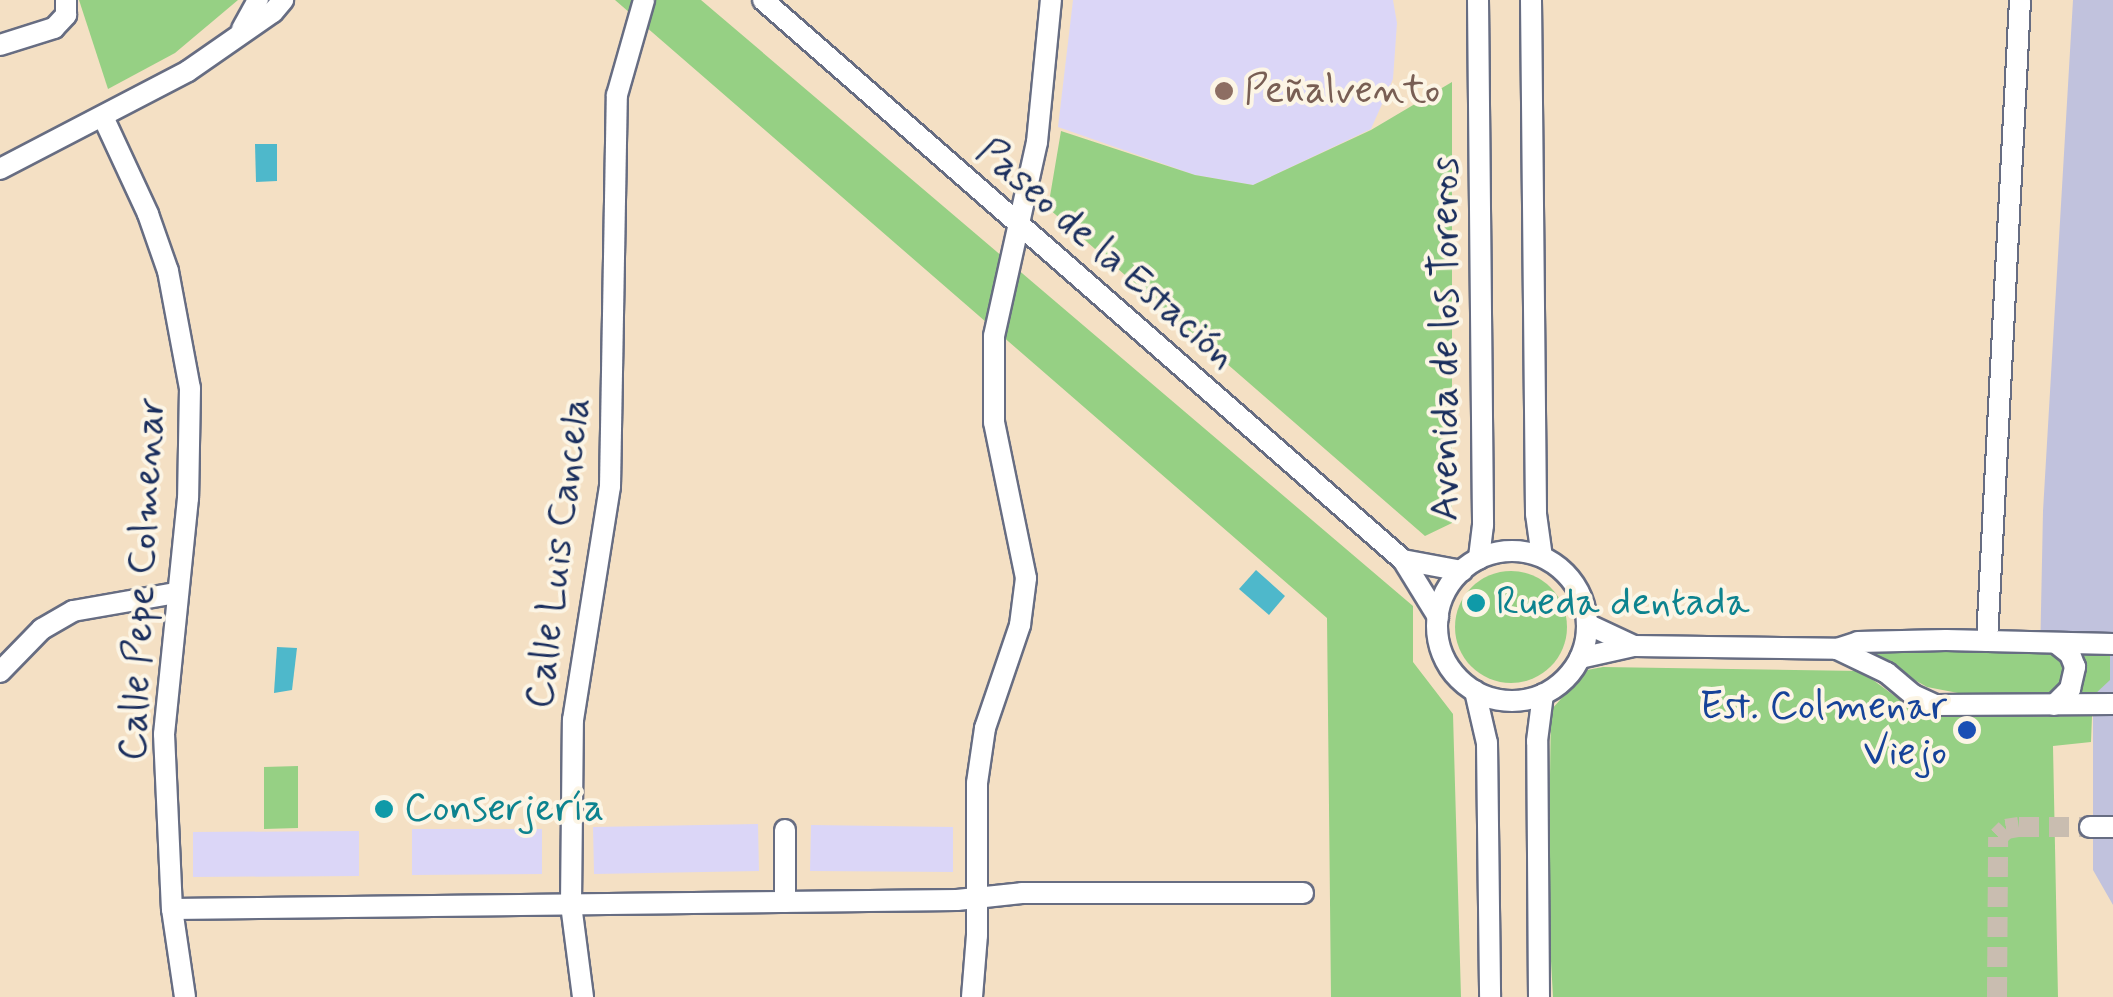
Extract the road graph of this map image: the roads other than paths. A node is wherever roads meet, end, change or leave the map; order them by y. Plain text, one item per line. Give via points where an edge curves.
1 (66, 0) edge
2 (258, 0) edge
3 (283, 0) edge
4 (644, 0) edge
5 (763, 0) edge
6 (1051, 0) edge
7 (1478, 0) edge
8 (1531, 0) edge
9 (2020, 0) edge
10 (239, 35) junction
11 (0, 46) edge
12 (104, 119) junction
13 (0, 169) edge
14 (1018, 223) junction
15 (1542, 557) junction
16 (1404, 560) junction
17 (1470, 565) junction
18 (176, 593) junction
19 (1438, 617) junction
20 (1587, 624) junction
21 (1986, 641) junction
22 (2056, 643) junction
23 (2113, 644) edge
24 (1634, 646) junction
25 (1837, 649) junction
26 (1580, 658) junction
27 (0, 672) edge
28 (1475, 691) junction
29 (1543, 694) junction
30 (2113, 704) edge
31 (2054, 705) junction
32 (2090, 827) tunnel mouth
33 (2113, 827) edge
34 (785, 830) dead end
35 (1303, 894) dead end
36 (977, 898) junction
37 (785, 902) junction
38 (571, 904) junction
39 (172, 909) junction
40 (186, 997) edge
41 (582, 997) edge
42 (972, 997) edge
43 (1490, 997) edge
44 (1539, 997) edge

1 - 11 street via 66,15 54,28
2 - 10 street
3 - 10 street
4 - 38 street, Calle Luis Cancela via 617,95 614,420 608,503 573,720
5 - 14 street, Paseo de la Estación
6 - 14 street via 1037,142
7 - 17 street, Avenida de los Toreros via 1483,525
8 - 15 street via 1536,514
9 - 21 street
10 - 12 street
12 - 13 street
12 - 18 street, Calle Pepe Colmenar via 148,214 183,335 191,442
14 - 16 street, Paseo de la Estación
14 - 36 street via 992,370 994,422 1026,578 1020,625 979,765
15 - 17 street via 1504,551
15 - 20 street via 1569,577
16 - 17 street
16 - 19 street, Paseo de la Estación
17 - 19 street via 1450,584
18 - 27 street via 73,611 42,629
18 - 39 street, Calle Pepe Colmenar via 164,734
19 - 28 street via 1446,660
20 - 24 street
20 - 26 street
21 - 22 street
21 - 25 street via 1858,642
22 - 23 street
22 - 31 street via 2074,666 2070,689
24 - 25 street
24 - 26 street
25 - 31 street via 1887,672 1935,706
26 - 29 street
28 - 29 street via 1516,701
28 - 43 street via 1487,743
29 - 44 street
30 - 31 street
32 - 33 street
34 - 37 street
35 - 36 street
36 - 37 street
36 - 42 street
37 - 38 street
38 - 39 street
38 - 41 street, Calle Luis Cancela
39 - 40 street, Calle Pepe Colmenar

